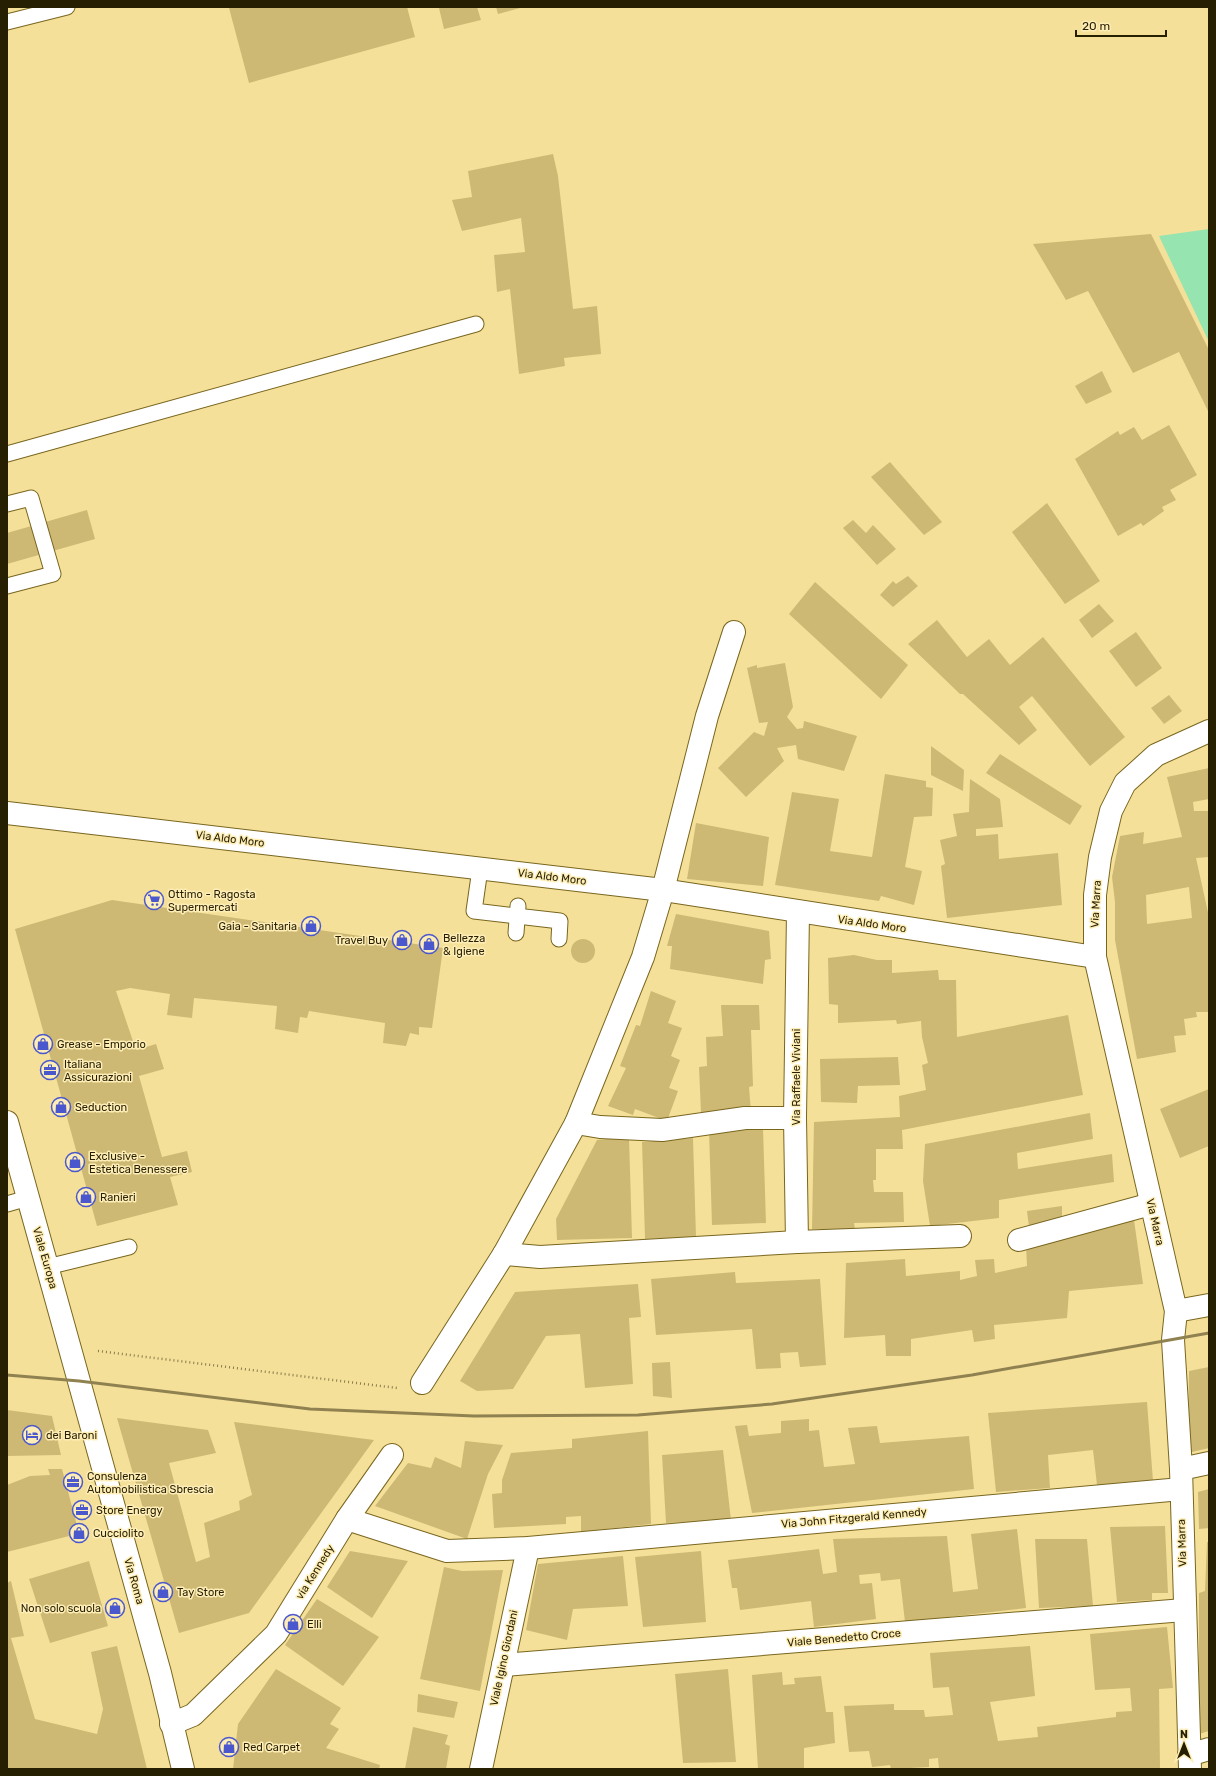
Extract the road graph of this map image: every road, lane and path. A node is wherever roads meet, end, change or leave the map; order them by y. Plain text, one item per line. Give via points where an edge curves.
1 (67, 7) edge
2 (7, 22) edge
3 (476, 324) dead end
4 (7, 454) edge
5 (7, 504) edge
6 (7, 586) edge
7 (734, 632) dead end
8 (1209, 731) edge
9 (7, 813) edge
10 (480, 869) junction
11 (663, 890) junction
12 (518, 911) junction
13 (798, 912) junction
14 (516, 933) dead end
15 (559, 939) dead end
16 (1095, 957) junction
17 (795, 1118) junction
18 (7, 1122) edge
19 (576, 1123) junction
20 (28, 1198) junction
21 (7, 1204) edge
22 (1151, 1204) junction
23 (960, 1236) dead end
24 (1019, 1240) dead end
25 (797, 1242) junction
26 (129, 1247) dead end
27 (504, 1254) junction
28 (47, 1267) junction
29 (1209, 1305) edge
30 (1176, 1311) junction
31 (95, 1351) dead end
32 (422, 1382) joint
33 (82, 1394) joint
34 (392, 1455) dead end
35 (1209, 1463) edge
36 (1181, 1479) junction
37 (348, 1519) junction
38 (528, 1548) junction
39 (1184, 1610) junction
40 (503, 1665) junction
41 (172, 1724) junction
42 (1209, 1749) edge
43 (1189, 1762) edge
44 (183, 1769) edge
45 (481, 1769) edge

1 - 2 lane
3 - 4 lane
5 - 6 lane via 32,498 53,574
7 - 11 street via 708,716
8 - 16 street, Via Marra via 1156,755 1125,783 1111,811 1100,856 1095,895
9 - 10 street, Via Aldo Moro
10 - 11 street, Via Aldo Moro
10 - 12 lane via 474,911
11 - 13 street, Via Aldo Moro
11 - 19 street via 643,957
12 - 14 lane
12 - 15 lane via 560,921
13 - 16 street, Via Aldo Moro
13 - 17 street, Via Raffaele Viviani
16 - 22 street, Via Marra
17 - 19 street via 744,1118 662,1130 600,1127
17 - 25 street, Via Raffaele Viviani
18 - 20 street, Viale Europa
19 - 27 street
20 - 21 lane
20 - 28 street, Viale Europa
22 - 24 street
22 - 30 street, Via Marra
23 - 25 street
25 - 27 street via 540,1257
26 - 28 lane
27 - 32 street
28 - 33 street, Viale Europa
29 - 30 street
30 - 36 street, Via Marra via 1173,1340
31 - 32 path via 412,1390
33 - 41 street, Via Roma
34 - 37 street, via Kennedy
35 - 36 street, Via John Fitzgerald Kennedy
36 - 38 street, Via John Fitzgerald Kennedy
36 - 39 street, Via Marra
37 - 38 street, Via John Fitzgerald Kennedy via 447,1551
37 - 41 street, via Kennedy via 276,1634 194,1715
38 - 40 street, Viale Igino Giordani
39 - 40 street, Viale Benedetto Croce
39 - 43 street, Via Marra
40 - 45 street, Viale Igino Giordani
41 - 44 street, Via Roma
42 - 43 street

